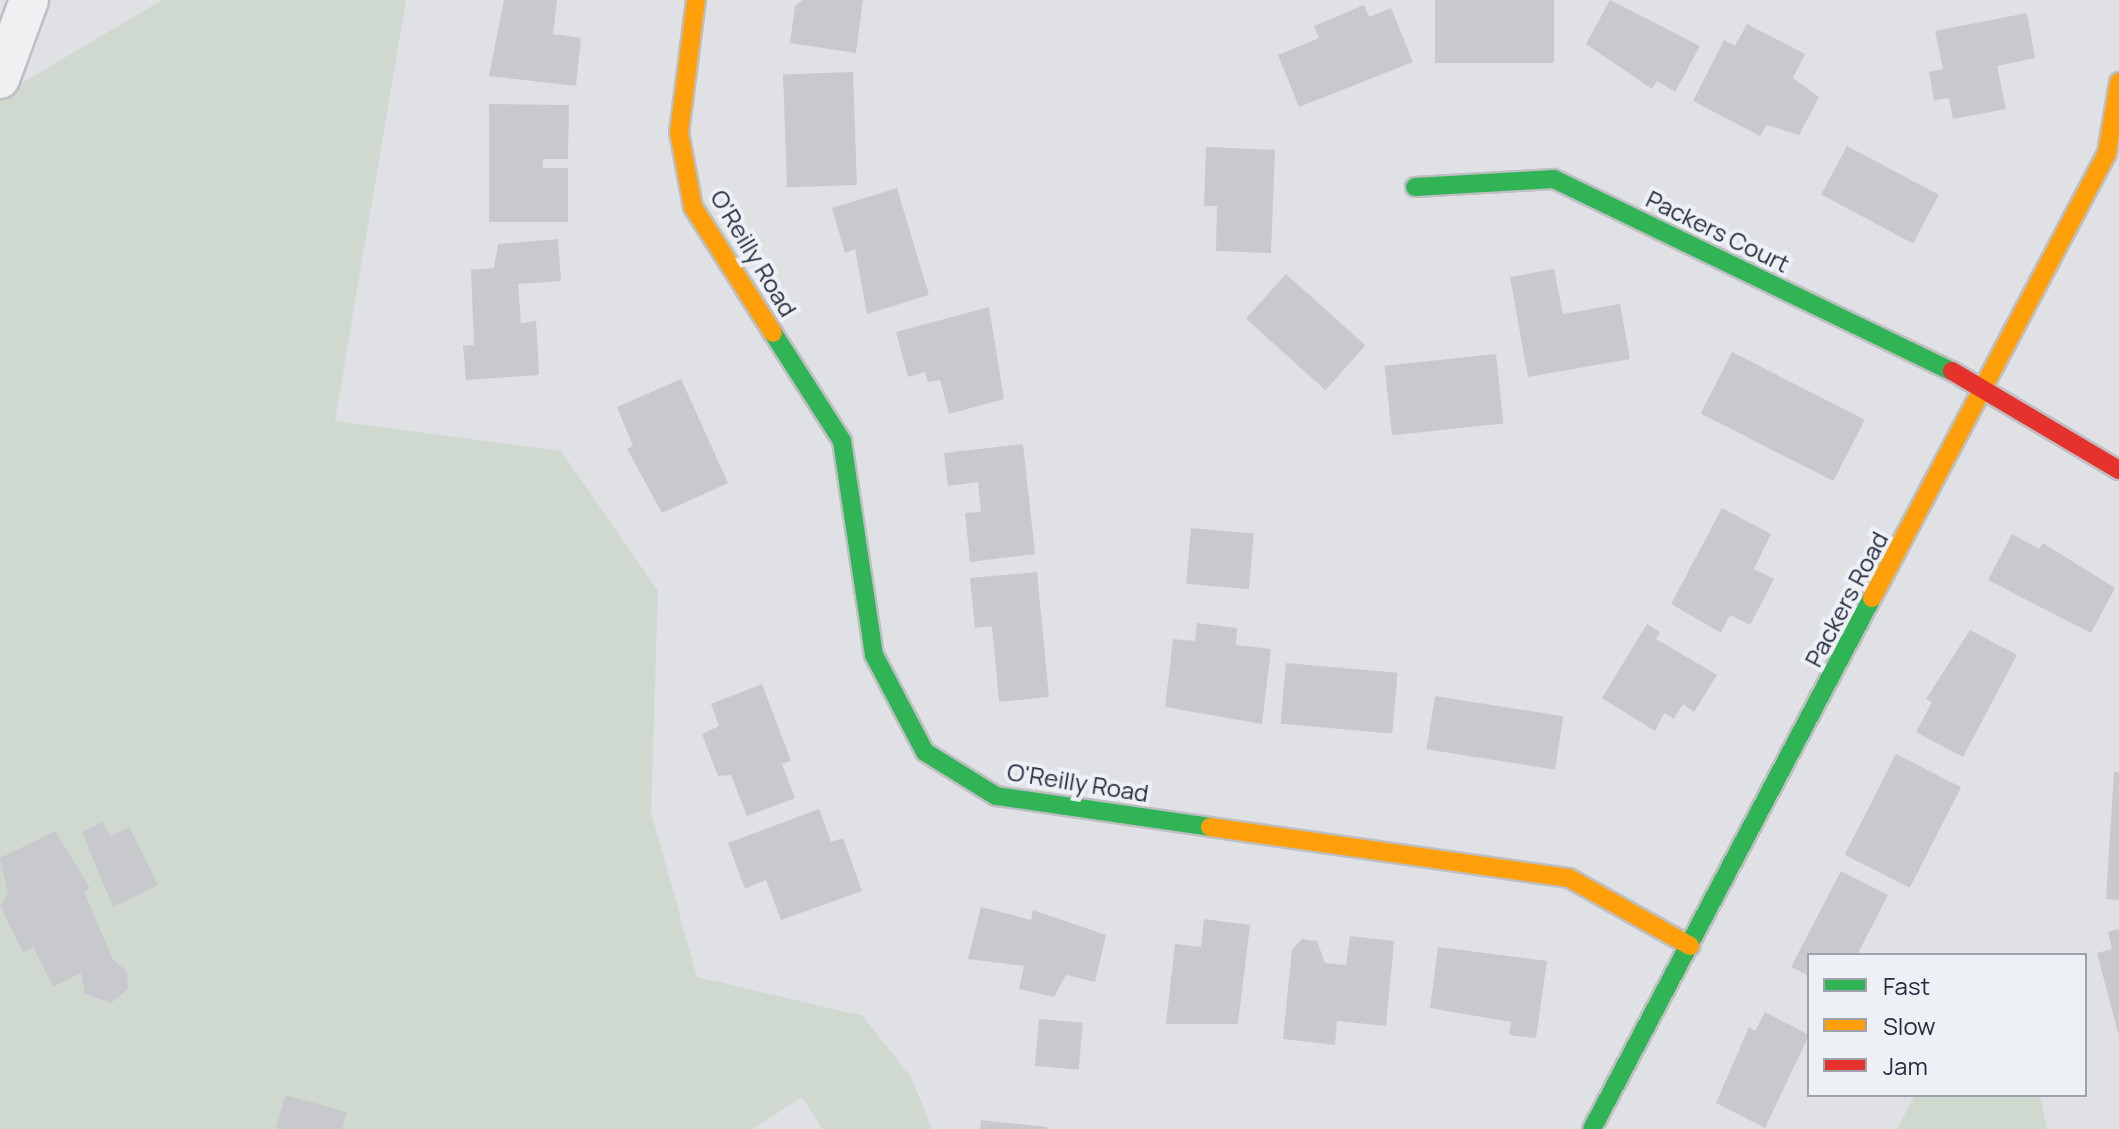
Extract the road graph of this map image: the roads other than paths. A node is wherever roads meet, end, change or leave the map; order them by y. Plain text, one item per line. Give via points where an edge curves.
1 (29, 0) edge
2 (696, 0) edge
3 (0, 79) edge
4 (2119, 82) edge
5 (1415, 187) dead end
6 (1986, 387) junction
7 (2119, 470) edge
8 (1690, 946) junction
9 (1592, 1129) edge

1 - 3 street
2 - 8 street, O'Reilly Road via 679,132 693,207 842,441 874,655 925,752 996,796 1569,878
4 - 6 street, Packers Road via 2107,153
5 - 6 street, Packers Court via 1554,179
6 - 7 street, Packers Court
6 - 8 street, Packers Road
8 - 9 street, Packers Road

